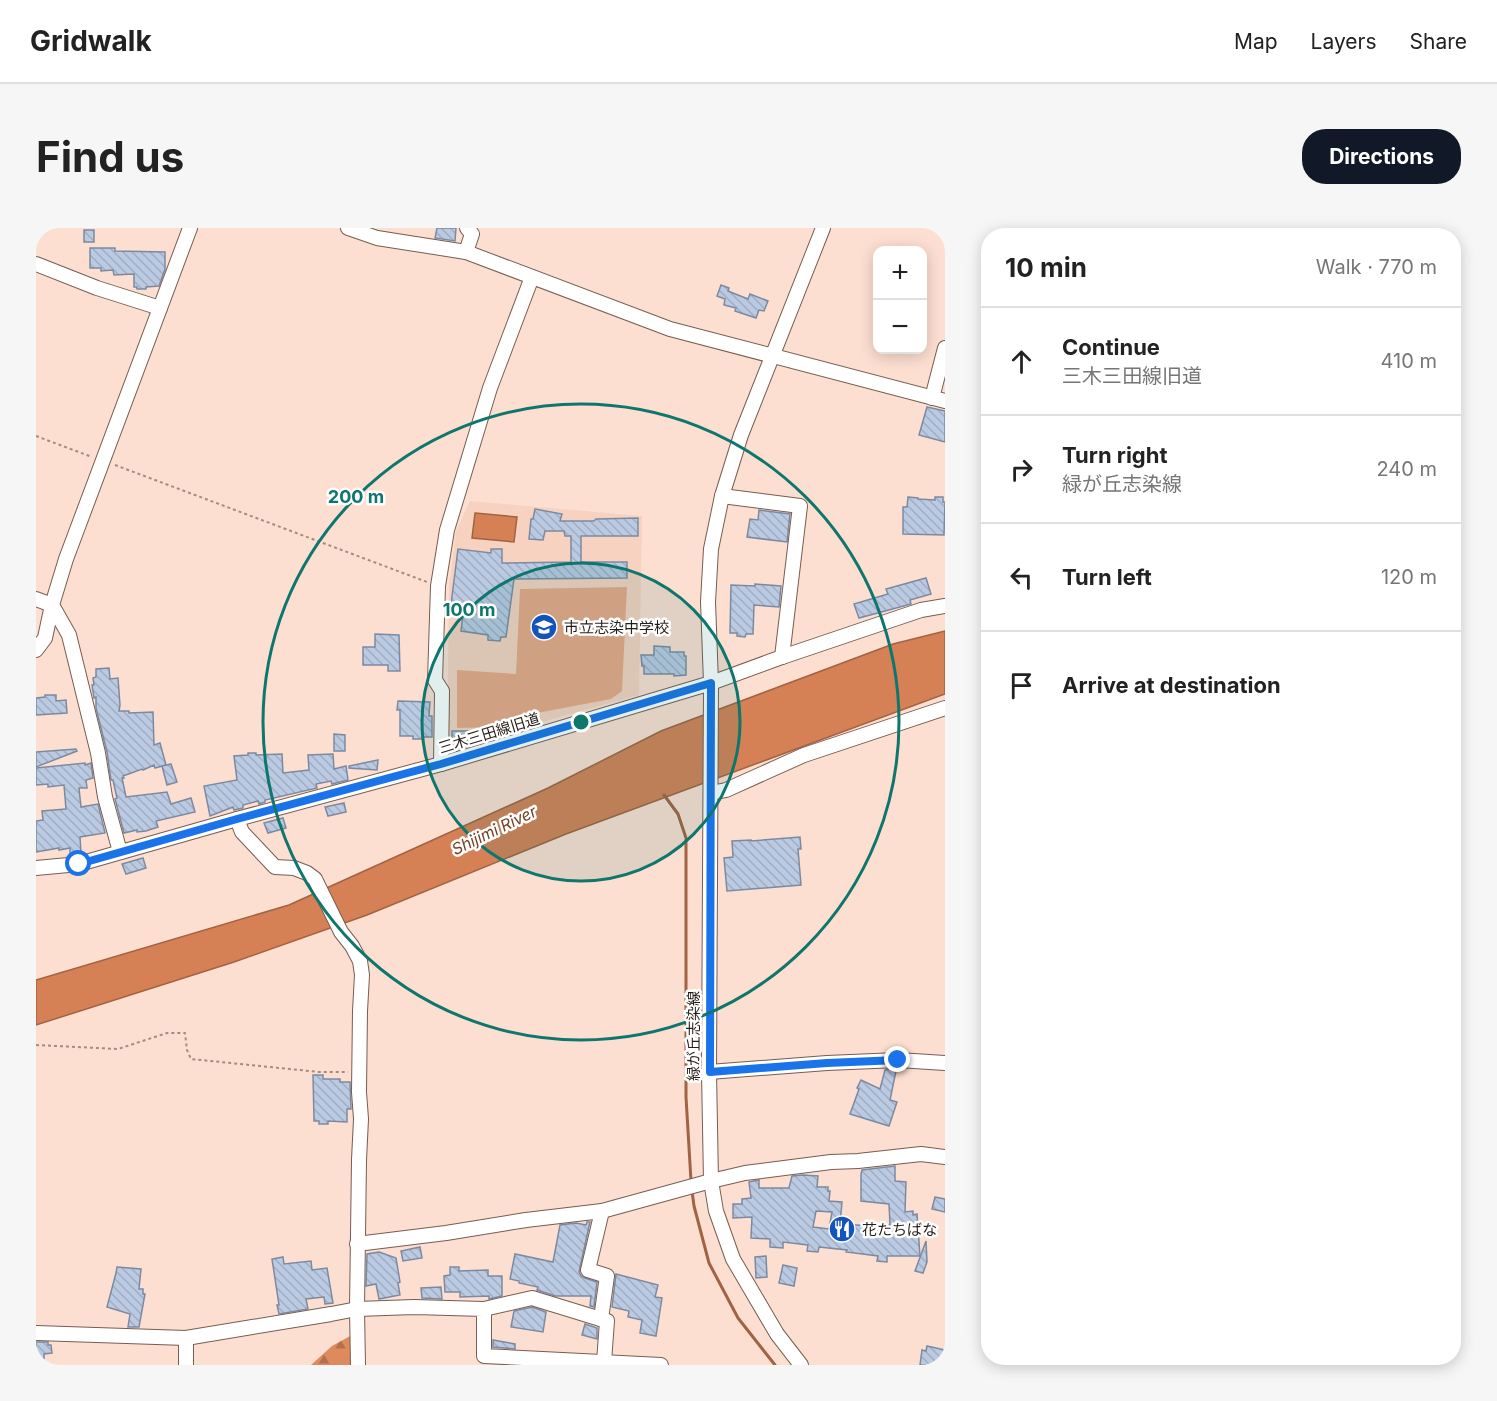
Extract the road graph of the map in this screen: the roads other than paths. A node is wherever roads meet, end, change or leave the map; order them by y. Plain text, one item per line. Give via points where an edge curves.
1 (190, 228) edge
2 (348, 228) edge
3 (823, 228) edge
4 (471, 230) edge
5 (466, 252) junction
6 (36, 264) edge
7 (532, 277) junction
8 (160, 308) junction
9 (945, 348) edge
10 (772, 355) junction
11 (939, 399) edge
12 (722, 496) junction
13 (36, 599) edge
14 (52, 605) junction
15 (945, 606) edge
16 (36, 650) edge
17 (783, 657) junction
18 (711, 683) junction
19 (945, 708) edge
20 (441, 764) junction
21 (711, 793) junction
22 (237, 819) junction
23 (120, 852) junction
24 (36, 868) edge
25 (945, 1064) edge
26 (710, 1072) junction
27 (945, 1157) edge
28 (711, 1181) junction
29 (602, 1211) junction
30 (357, 1244) junction
31 (357, 1309) junction
32 (484, 1309) junction
33 (601, 1319) junction
34 (36, 1333) edge
35 (186, 1338) junction
36 (604, 1362) junction
37 (186, 1365) edge
38 (358, 1365) edge
39 (661, 1365) edge
40 (801, 1365) edge

1 - 8 street
2 - 5 street via 377,238
3 - 10 street, 緑が丘志染線
4 - 5 street
5 - 7 street
6 - 8 street
7 - 10 street via 670,329
7 - 20 street via 490,388 447,530 438,586 435,680 442,691
8 - 14 street
9 - 11 street
10 - 11 street
10 - 12 street, 緑が丘志染線
12 - 17 street via 800,506
12 - 18 street, 緑が丘志染線 via 711,549
13 - 14 street
14 - 16 street via 45,638
14 - 23 street via 69,635
15 - 17 street, 三木三田線旧道 via 921,610
17 - 18 street, 三木三田線旧道
18 - 20 street, 三木三田線旧道
18 - 21 street, 緑が丘志染線
19 - 21 street via 804,755
20 - 22 street, 三木三田線旧道
21 - 26 street, 緑が丘志染線
22 - 23 street, 三木三田線旧道
22 - 30 street via 242,832 275,867 294,868 315,879 360,961
23 - 24 street, 三木三田線旧道 via 79,864
25 - 26 street via 898,1060
26 - 28 street, 緑が丘志染線
27 - 28 street via 921,1154 831,1162
28 - 29 street
28 - 40 street, 緑が丘志染線 via 716,1211 733,1259 777,1334
29 - 30 street
29 - 33 street via 588,1270 607,1276
30 - 31 street
31 - 32 street
31 - 35 street
31 - 38 street
32 - 33 street via 532,1298
32 - 36 street via 483,1356
33 - 36 street via 607,1321
34 - 35 street
35 - 37 street
36 - 39 street

